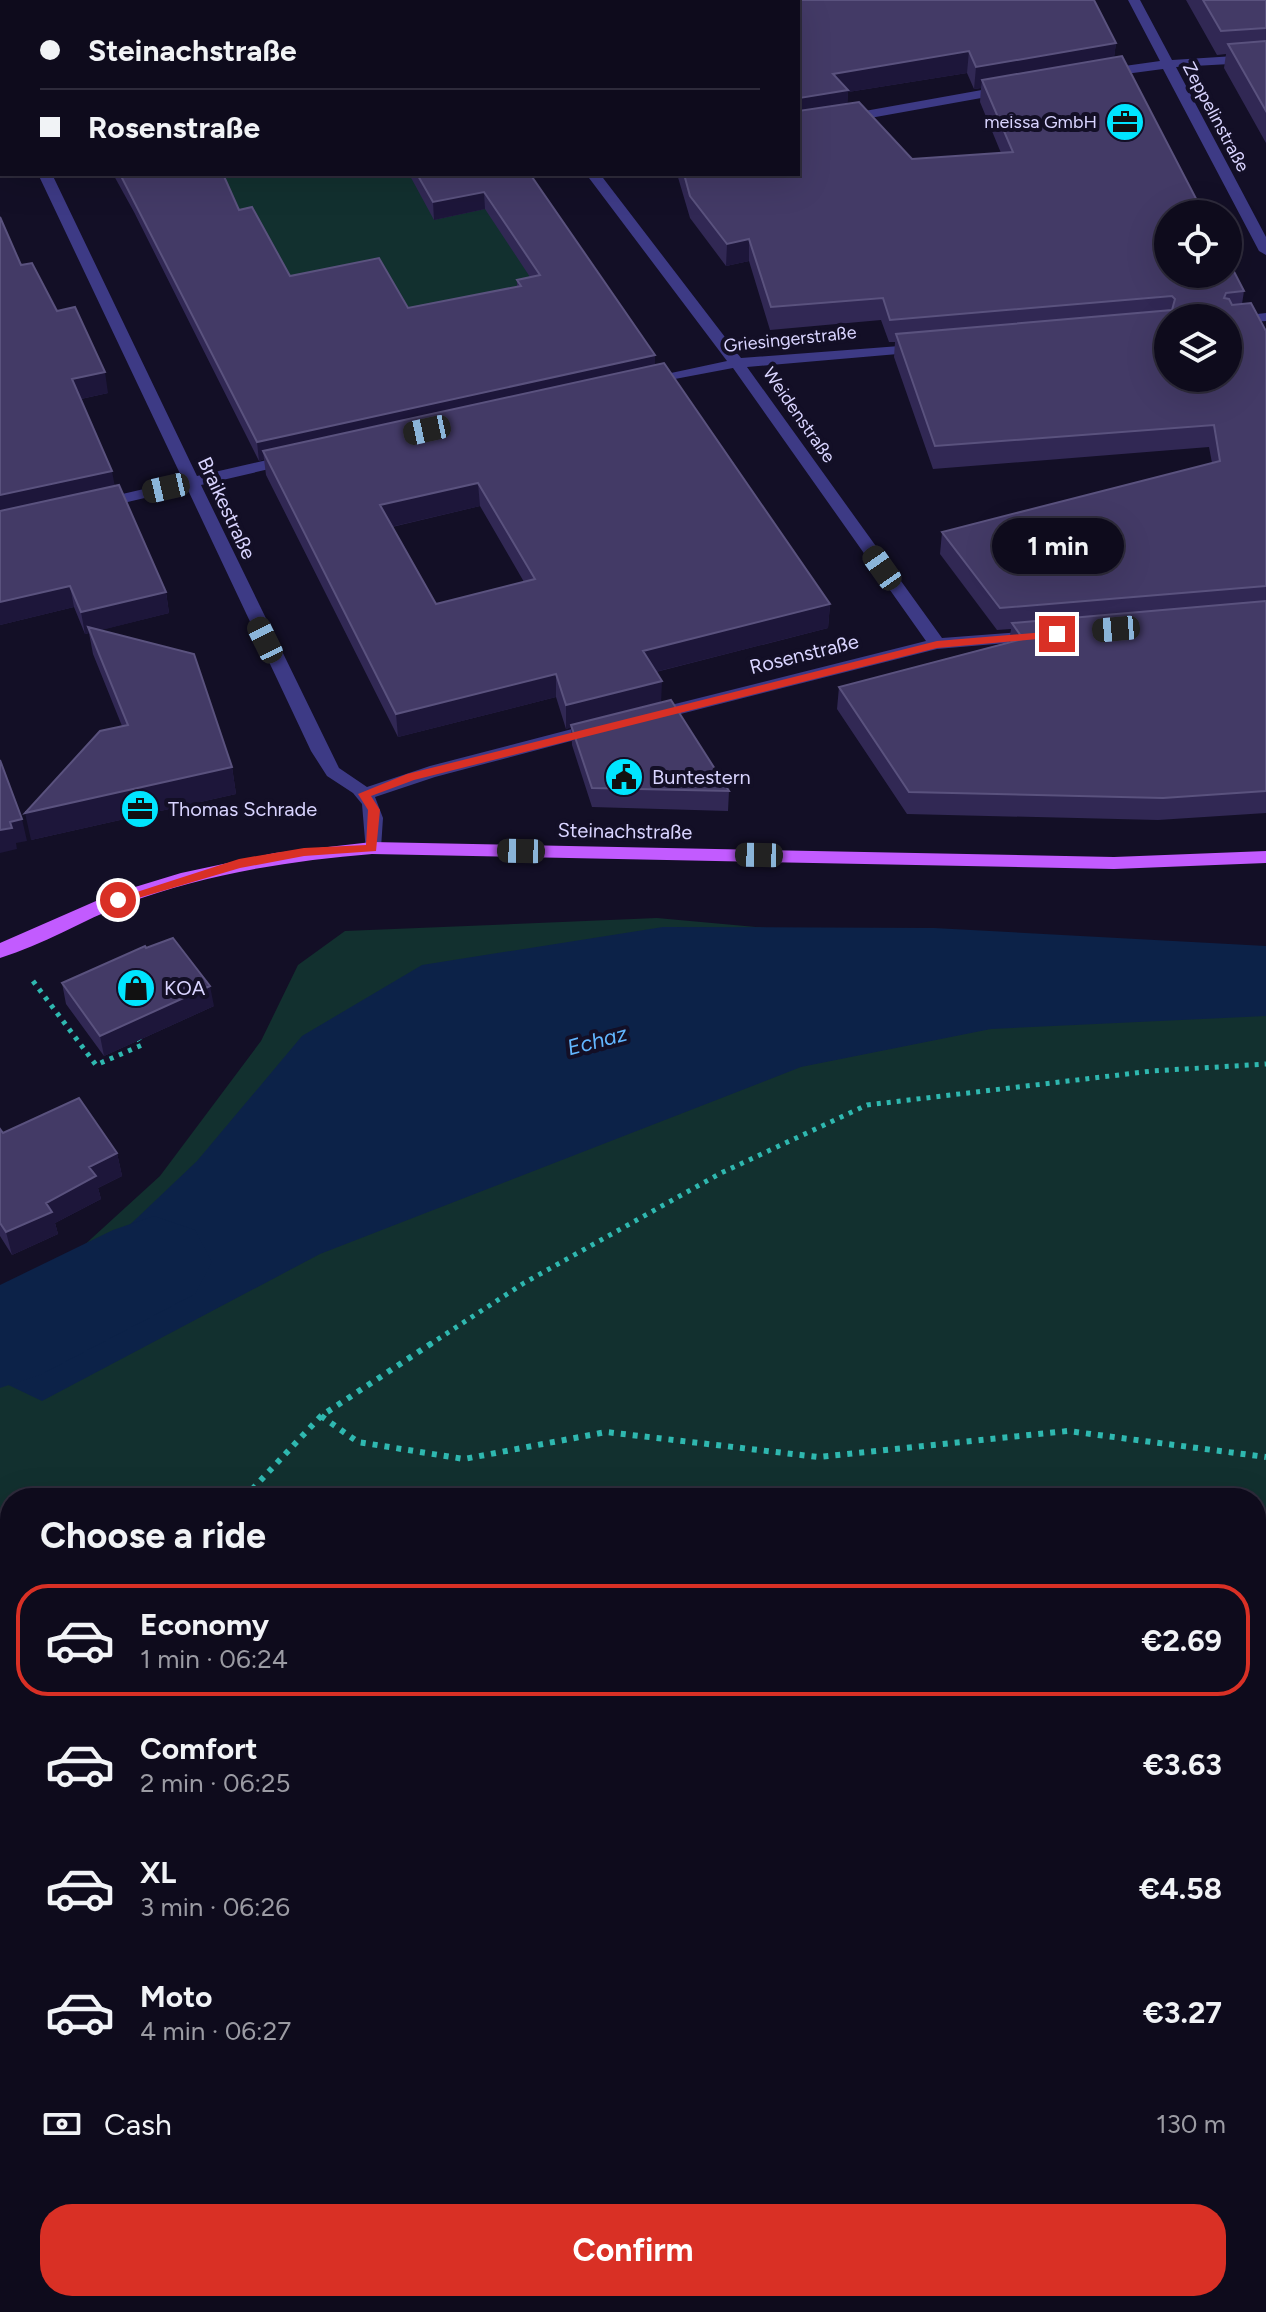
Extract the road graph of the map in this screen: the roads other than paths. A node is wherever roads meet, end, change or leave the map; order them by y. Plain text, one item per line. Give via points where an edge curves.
1 (1134, 0) edge
2 (1266, 58) edge
3 (1168, 64) junction
4 (1089, 76) edge
5 (1016, 88) edge
6 (800, 127) edge
7 (46, 176) edge
8 (595, 176) edge
9 (1266, 251) edge
10 (1266, 317) edge
11 (1242, 319) edge
12 (937, 345) edge
13 (737, 363) junction
14 (629, 386) edge
15 (307, 456) edge
16 (191, 483) junction
17 (80, 508) edge
18 (1047, 635) edge
19 (937, 644) junction
20 (364, 794) junction
21 (372, 848) junction
22 (1266, 857) edge
23 (0, 951) edge

1 - 3 street, Zeppelinstraße
2 - 3 street
3 - 4 street
3 - 9 street, Zeppelinstraße
5 - 6 street
7 - 16 street, Braikestraße
8 - 13 street, Weidenstraße
10 - 11 street
12 - 13 street, Griesingerstraße
13 - 14 street, Griesingerstraße
13 - 19 street, Weidenstraße
15 - 16 street
16 - 17 street
16 - 20 street, Braikestraße via 328,766
18 - 19 street, Rosenstraße
19 - 20 street, Rosenstraße via 421,774
20 - 21 street via 374,810
21 - 22 main road, Steinachstraße via 1114,863
21 - 23 main road, Steinachstraße via 304,852 184,879 118,900

